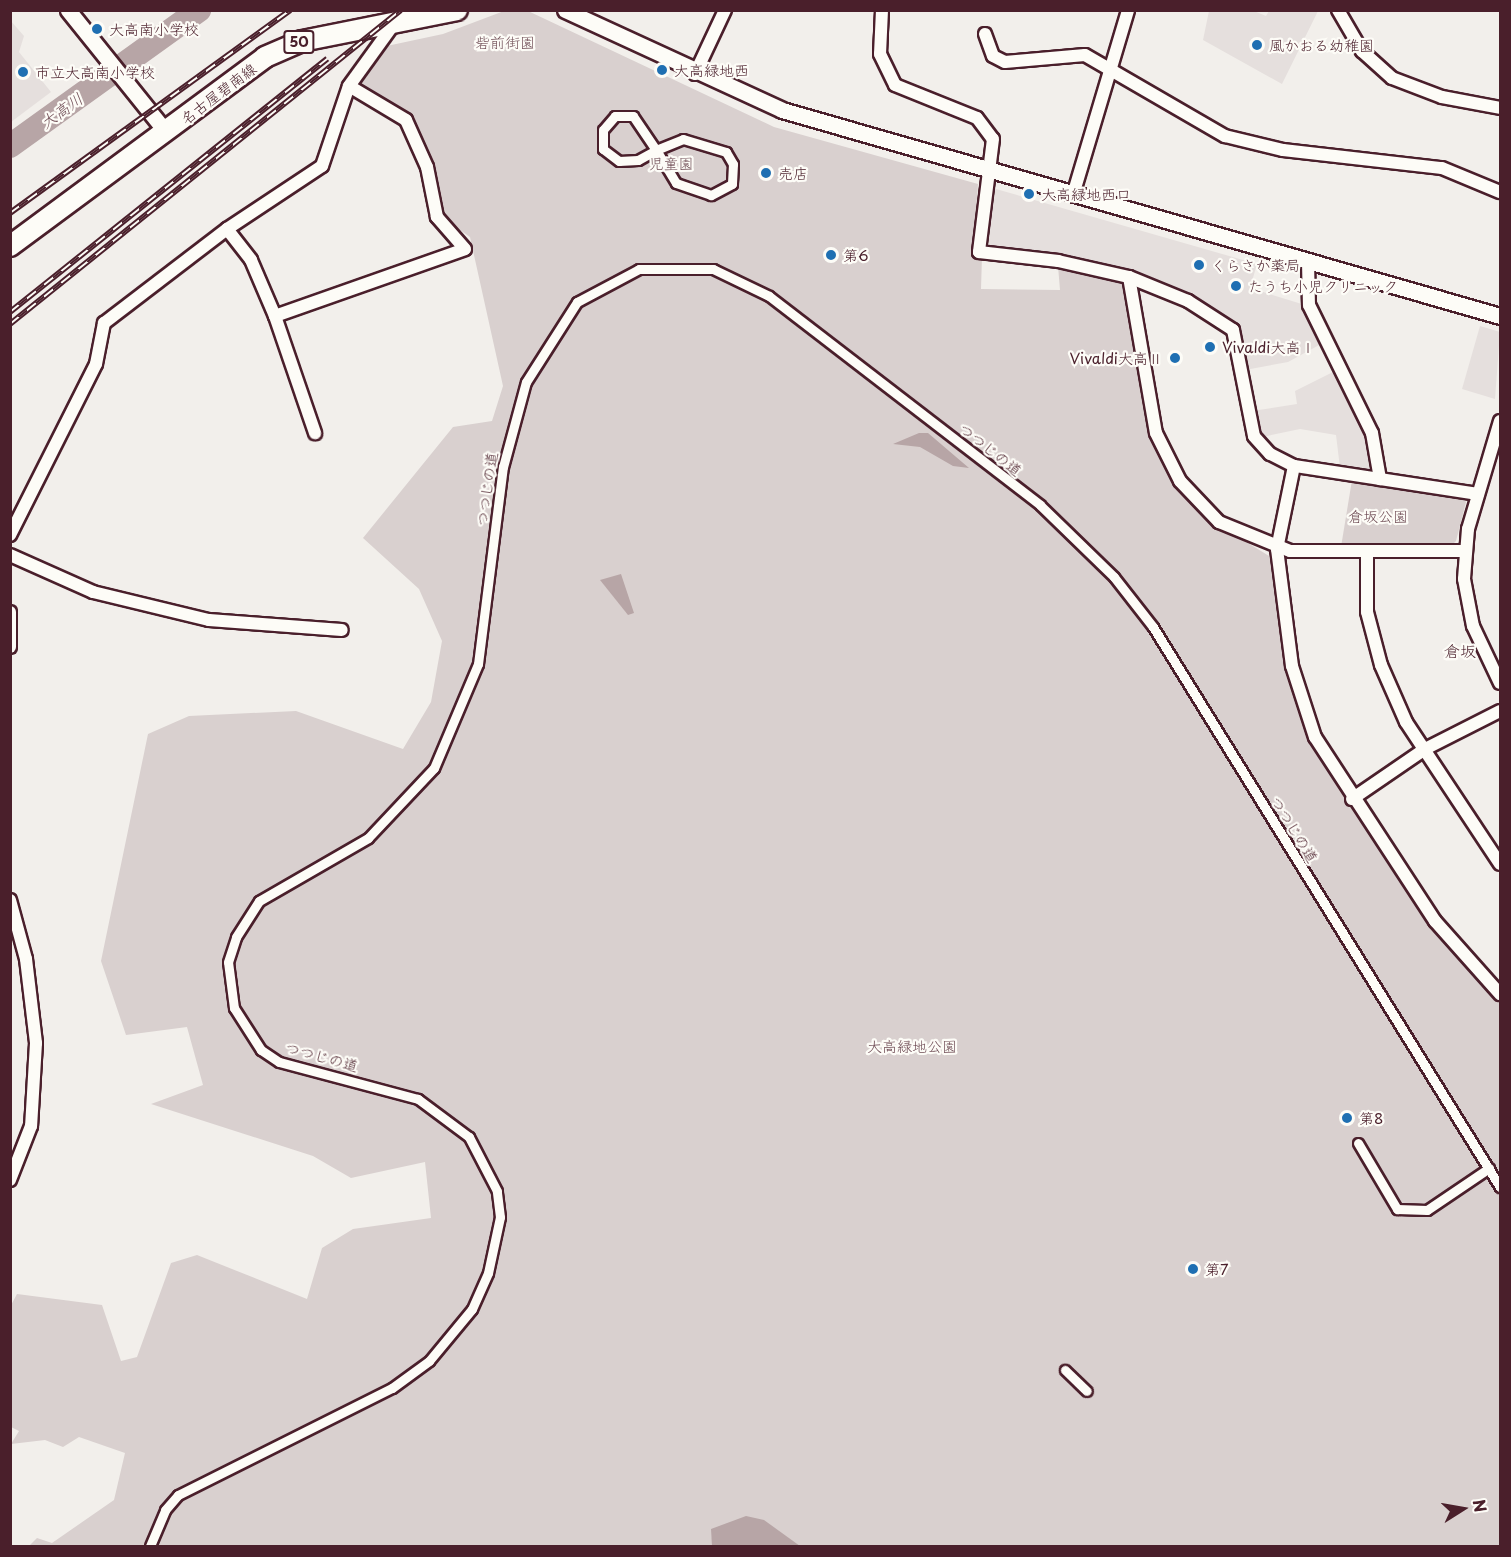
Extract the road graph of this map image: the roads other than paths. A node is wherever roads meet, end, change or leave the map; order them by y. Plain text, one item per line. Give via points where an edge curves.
1 (68, 10) edge
2 (457, 10) edge
3 (565, 10) edge
4 (725, 10) edge
5 (882, 10) edge
6 (1128, 10) edge
7 (1338, 10) edge
8 (391, 28) junction
9 (985, 34) dead end
10 (1111, 69) junction
11 (695, 74) junction
12 (349, 86) junction
13 (1500, 108) edge
14 (166, 132) junction
15 (656, 150) junction
16 (988, 172) junction
17 (1500, 192) edge
18 (1073, 195) junction
19 (228, 229) junction
20 (10, 246) edge
21 (1308, 262) junction
22 (1129, 276) junction
23 (275, 316) junction
24 (1500, 316) edge
25 (1500, 421) edge
26 (315, 433) dead end
27 (1294, 466) junction
28 (1380, 479) junction
29 (1478, 494) junction
30 (10, 535) edge
31 (1277, 549) junction
32 (1465, 551) junction
33 (1367, 552) junction
34 (10, 555) edge
35 (10, 612) edge
36 (342, 630) dead end
37 (10, 647) edge
38 (1500, 683) edge
39 (1500, 711) edge
40 (1425, 749) junction
41 (1352, 799) junction
42 (1500, 864) edge
43 (10, 900) edge
44 (1500, 994) edge
45 (1358, 1143) dead end
46 (1489, 1168) junction
47 (10, 1180) edge
48 (1500, 1187) edge
49 (1065, 1370) dead end
50 (1087, 1391) dead end
51 (150, 1546) edge

1 - 14 street
2 - 8 main road, 名古屋碧南線 / 50
3 - 11 street
4 - 11 street
5 - 16 street via 880,54 889,76 908,94 977,118 995,149
6 - 10 street
7 - 13 street via 1362,51 1392,78 1424,92
8 - 12 street
8 - 14 main road, 名古屋碧南線 / 50 via 302,41 274,53
9 - 10 street via 993,56 1005,62 1070,53
10 - 17 street via 1225,136 1283,150 1442,168
10 - 18 street
11 - 16 street via 782,110
12 - 19 street via 322,166
12 - 23 street via 406,120 427,167 437,217 465,249
14 - 20 main road, 名古屋碧南線 / 50
15 - 15 street via 633,116 615,116 603,130 603,149 619,161 638,160
15 - 15 street via 691,139 726,152 733,164 732,184 711,195 676,183
16 - 18 street
16 - 22 street via 979,252 1058,261
18 - 21 street
19 - 23 street via 251,260
19 - 30 street via 104,323 96,364
21 - 24 street
21 - 28 street via 1309,305 1372,433
22 - 27 street via 1188,301 1233,330 1254,436 1270,454
22 - 31 street via 1156,432 1170,466 1219,522
23 - 26 street
25 - 29 street
27 - 28 street
27 - 31 street
28 - 29 street
29 - 32 street
31 - 33 street
31 - 41 street via 1302,707
32 - 33 street
32 - 38 street via 1473,626
33 - 40 street via 1373,643 1406,722
34 - 36 street via 93,592 209,620
35 - 37 street
39 - 40 street
40 - 41 street
40 - 42 street
41 - 44 street via 1435,921
43 - 47 street via 26,959 36,1043 31,1125
45 - 46 street via 1397,1209 1427,1210
46 - 48 street, つつじの道
46 - 51 street, つつじの道 via 1154,627 1076,536 769,296 713,269 639,269 577,302 526,382 502,467 478,664 434,768 368,838 260,901 237,936 228,962 234,1008 261,1050 279,1062 417,1100 469,1137 497,1191 500,1217 488,1273 456,1332 416,1372 178,1495 165,1510
49 - 50 street

